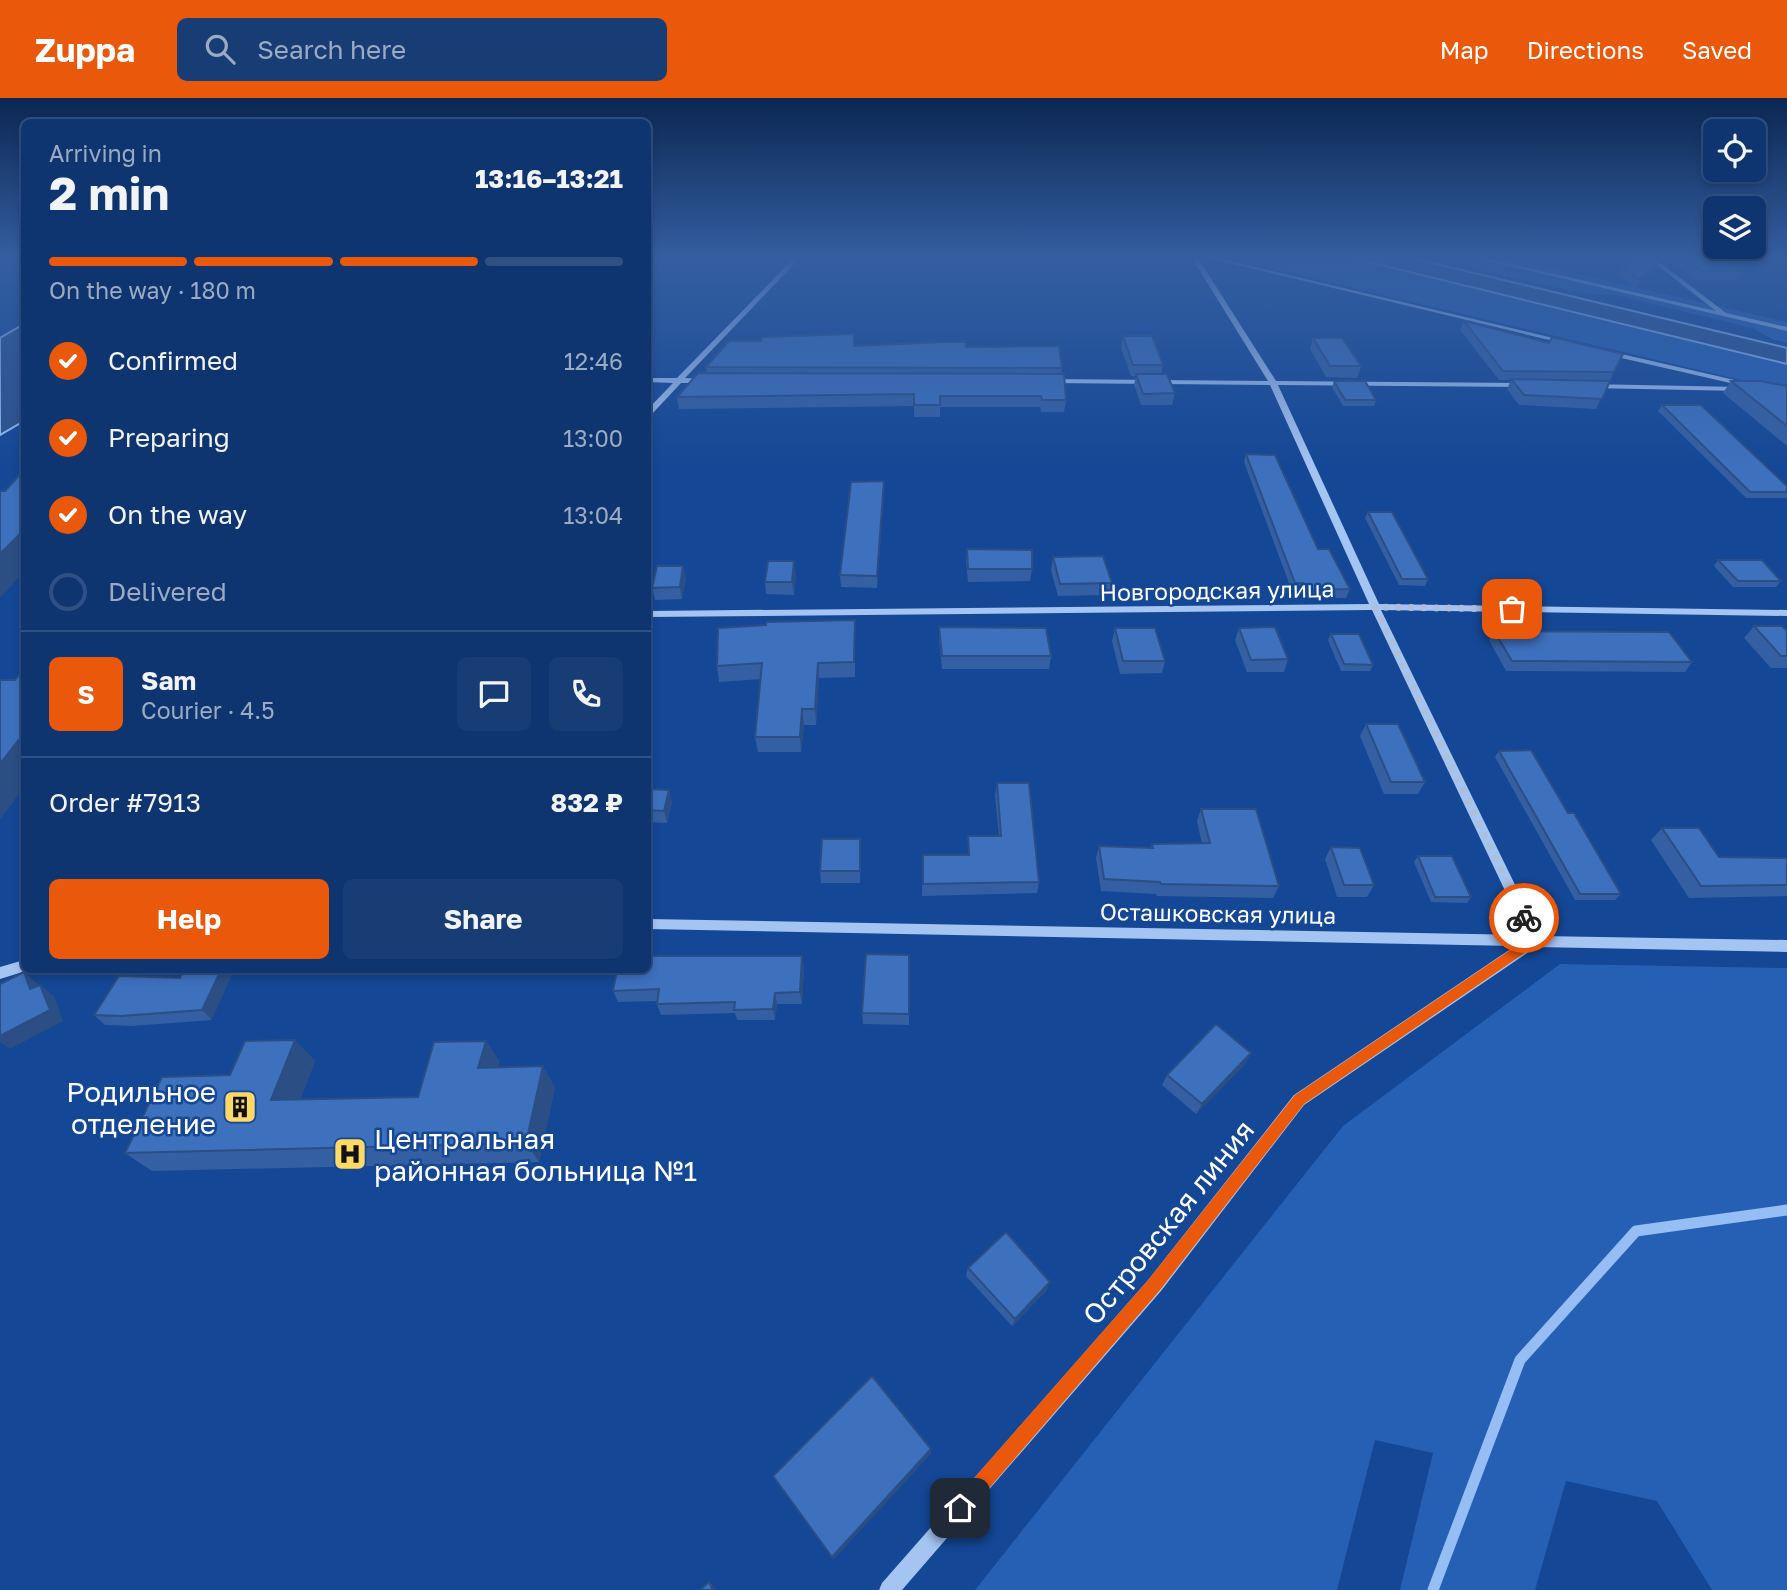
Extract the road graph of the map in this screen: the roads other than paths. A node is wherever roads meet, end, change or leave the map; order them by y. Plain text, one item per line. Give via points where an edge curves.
1 (729, 328) edge
2 (1239, 328) edge
3 (1505, 328) edge
4 (1574, 344) edge
5 (1601, 351) edge
6 (651, 380) edge
7 (677, 381) junction
8 (719, 381) edge
9 (1037, 381) edge
10 (1272, 381) junction
11 (1538, 385) edge
12 (1580, 386) edge
13 (651, 410) edge
14 (1375, 607) junction
15 (1787, 613) edge
16 (651, 614) edge
17 (651, 924) edge
18 (1535, 940) junction
19 (1787, 946) edge
20 (21, 967) edge
21 (0, 973) edge
22 (888, 1590) edge

1 - 7 street
2 - 10 street
3 - 4 street
5 - 12 street via 1748,387
6 - 7 street
7 - 8 street
7 - 13 street
9 - 10 street
10 - 11 street
10 - 14 street
14 - 15 street, Новгородская улица
14 - 16 street, Новгородская улица
14 - 18 street
17 - 18 street, Осташковская улица
18 - 19 street, Осташковская улица
18 - 22 street, Островская линия via 1300,1100 1155,1285
20 - 21 street

